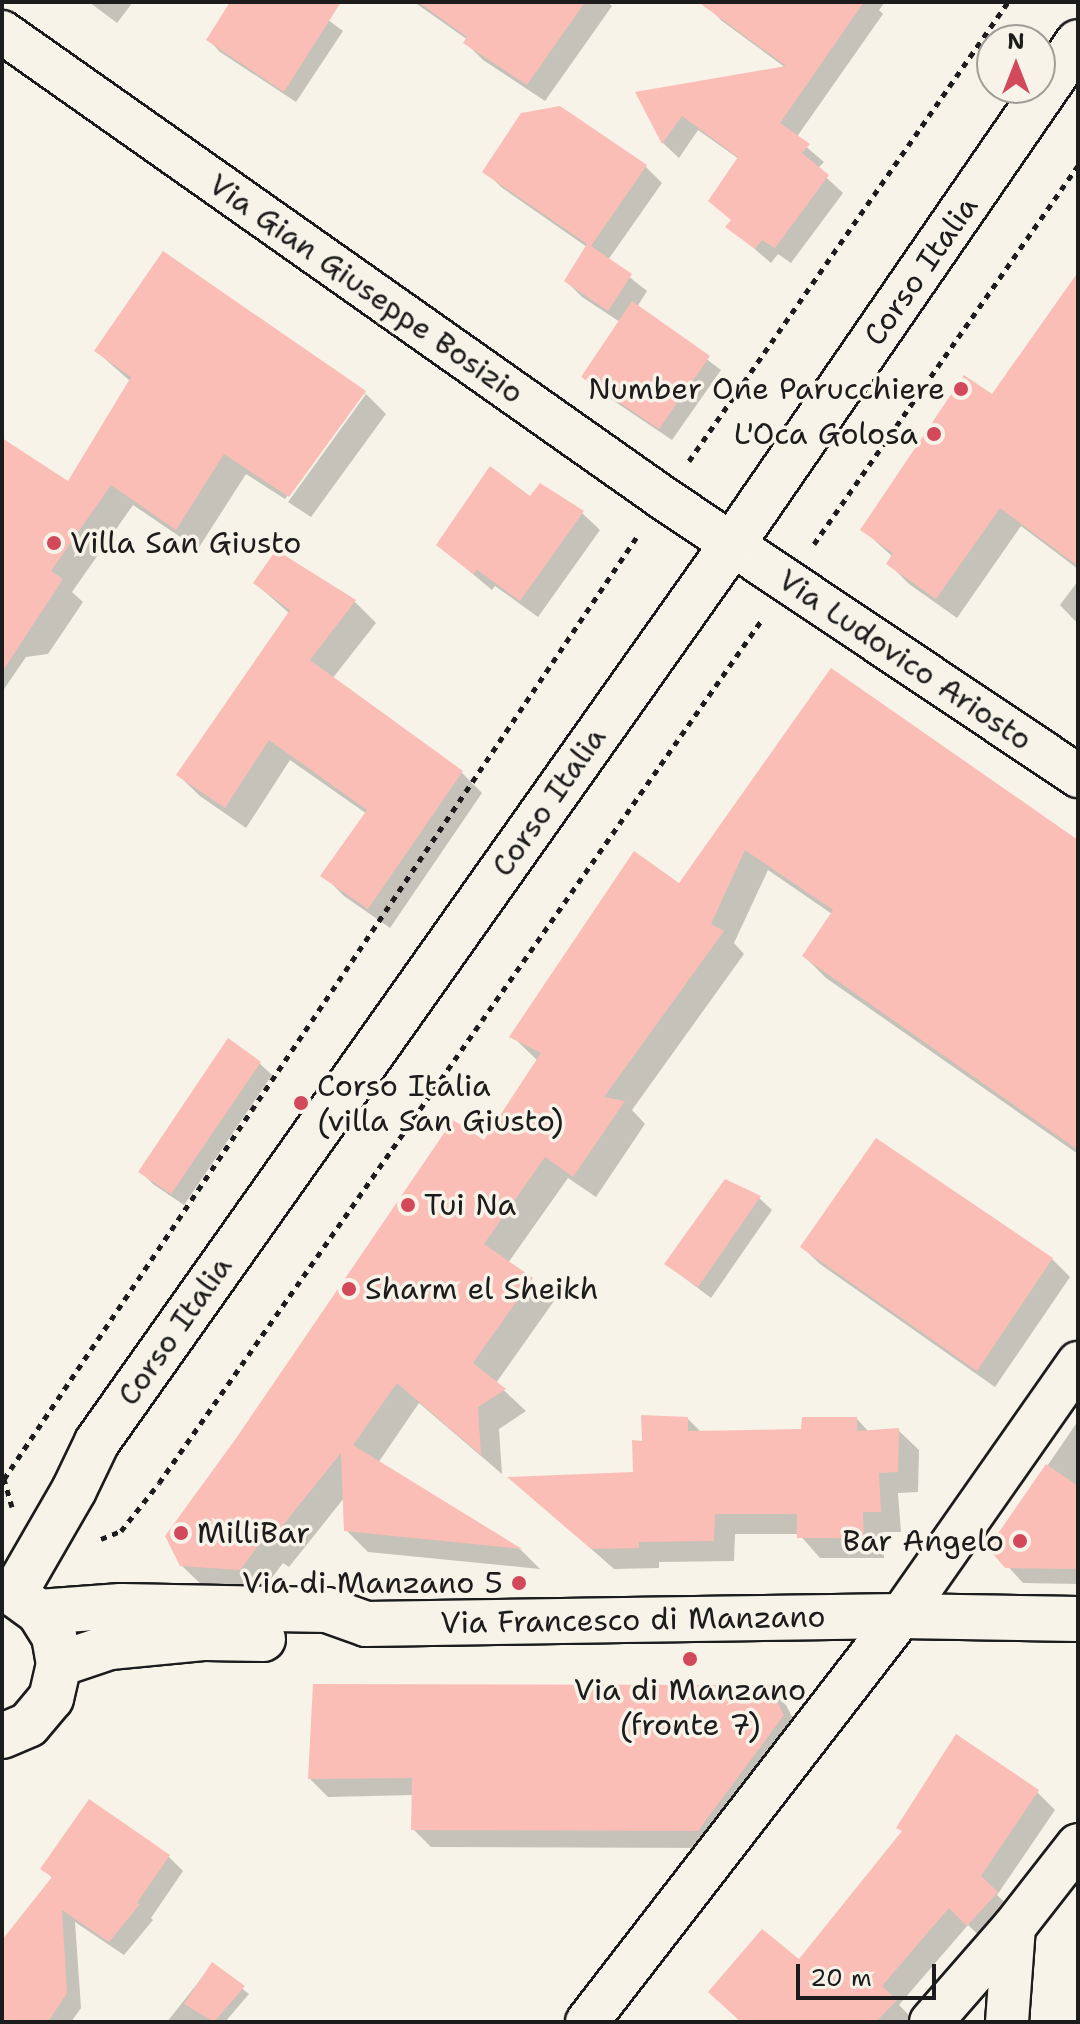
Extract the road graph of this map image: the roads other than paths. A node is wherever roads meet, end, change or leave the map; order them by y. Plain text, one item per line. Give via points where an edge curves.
1 (2, 32) edge
2 (1078, 42) edge
3 (733, 543) junction
4 (1078, 776) edge
5 (1078, 1363) edge
6 (21, 1591) edge
7 (901, 1616) junction
8 (1078, 1619) edge
9 (366, 1624) junction
10 (59, 1664) junction
11 (2, 1736) edge
12 (1078, 1845) edge
13 (1014, 1927) junction
14 (587, 2022) edge
15 (931, 2022) edge
16 (1007, 2022) edge

1 - 3 street, Via Gian Giuseppe Bosizio
2 - 3 main road, Corso Italia
3 - 4 street, Via Ludovico Ariosto
3 - 6 main road, Corso Italia via 97,1442
5 - 7 street
6 - 9 main road via 121,1606 327,1610
6 - 10 main road via 54,1636
7 - 8 main road, Via Francesco di Manzano
7 - 9 main road, Via Francesco di Manzano
7 - 14 street
9 - 10 main road via 327,1639 206,1638 110,1647
10 - 11 main road via 51,1698 28,1725
12 - 13 street
13 - 15 street
13 - 16 street

